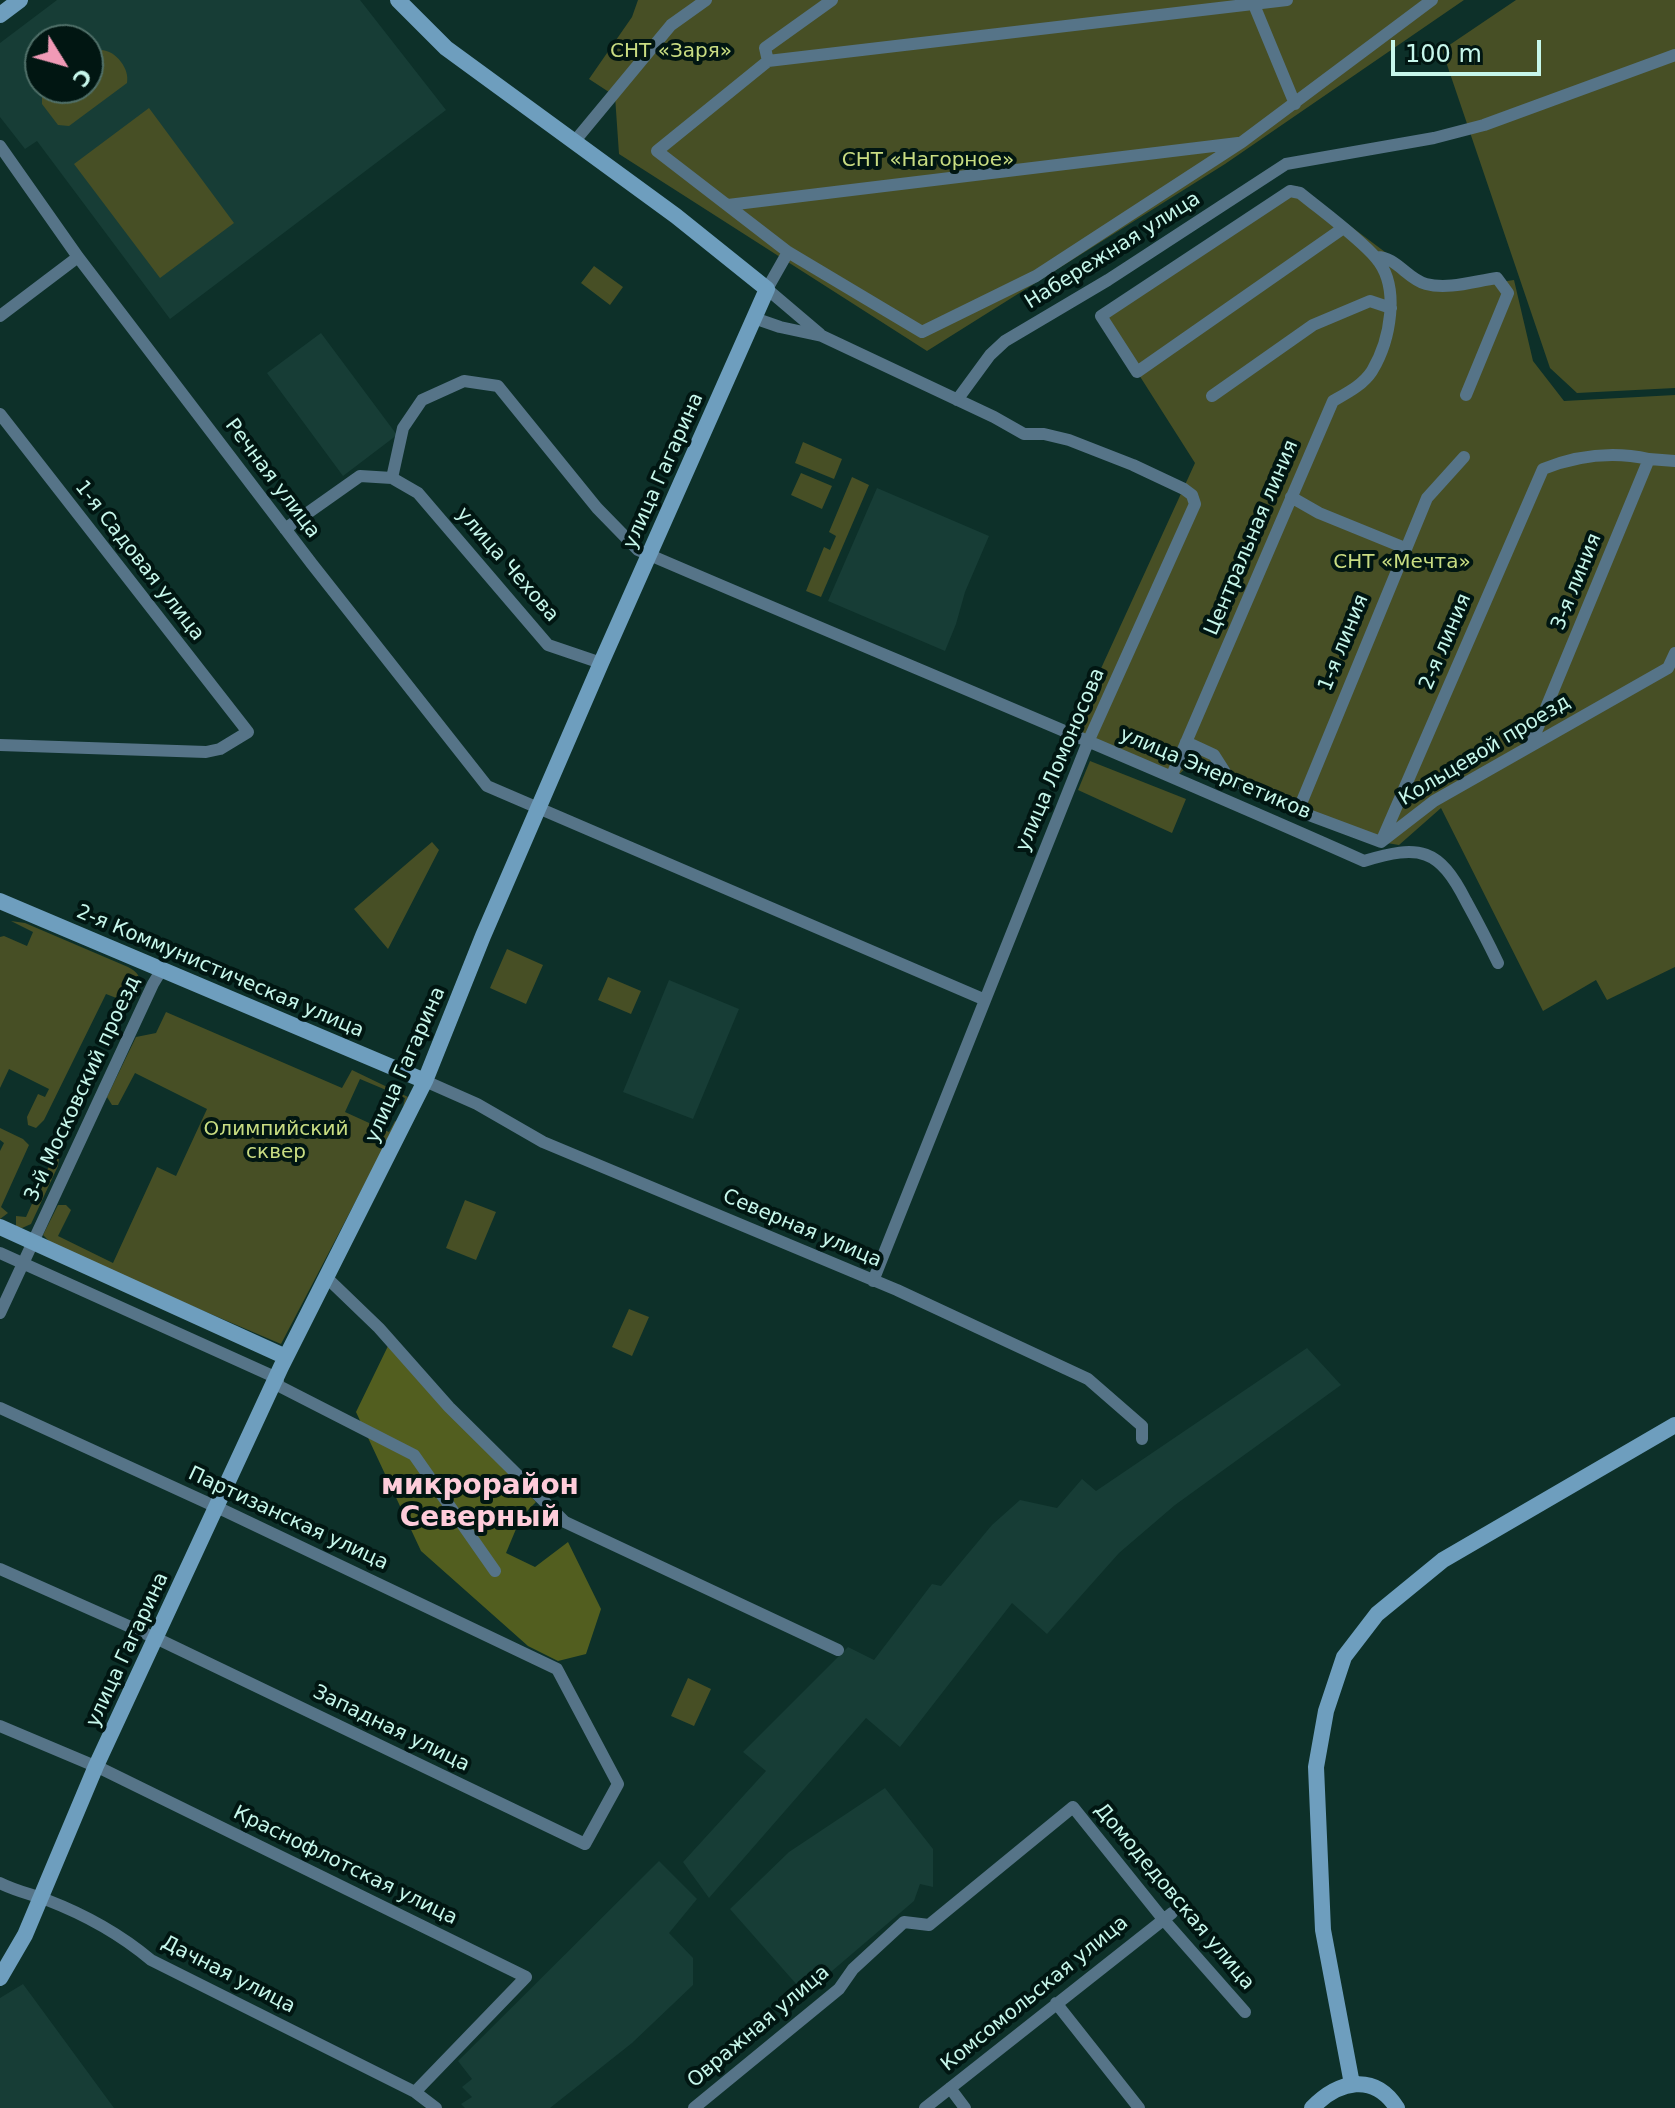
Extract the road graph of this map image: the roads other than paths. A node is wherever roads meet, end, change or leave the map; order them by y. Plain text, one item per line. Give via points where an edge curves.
1 (20, 0) edge
2 (398, 0) edge
3 (706, 0) edge
4 (832, 0) edge
5 (1287, 0) edge
6 (1432, 0) edge
7 (1253, 2) edge
8 (0, 15) edge
9 (1675, 55) edge
10 (768, 61) junction
11 (1295, 104) junction
12 (574, 142) junction
13 (1242, 142) junction
14 (0, 146) edge
15 (728, 205) junction
16 (1342, 229) junction
17 (788, 252) junction
18 (78, 257) junction
19 (1376, 257) junction
20 (767, 289) junction
21 (1086, 293) junction
22 (791, 308) junction
23 (1391, 308) junction
24 (0, 316) edge
25 (1101, 316) junction
26 (754, 318) junction
27 (780, 327) junction
28 (822, 336) junction
29 (1466, 395) dead end
30 (1212, 396) dead end
31 (957, 400) junction
32 (0, 414) edge
33 (1464, 457) dead end
34 (1649, 459) junction
35 (1675, 461) edge
36 (392, 478) junction
37 (1291, 497) junction
38 (285, 529) junction
39 (1405, 548) junction
40 (648, 555) junction
41 (1675, 653) edge
42 (601, 663) junction
43 (1088, 742) junction
44 (1186, 742) junction
45 (1531, 744) junction
46 (0, 745) edge
47 (1172, 775) junction
48 (538, 810) junction
49 (1298, 811) junction
50 (1381, 842) junction
51 (0, 901) edge
52 (1498, 963) dead end
53 (162, 969) junction
54 (983, 999) junction
55 (425, 1081) junction
56 (0, 1227) edge
57 (33, 1242) junction
58 (0, 1253) edge
59 (24, 1263) junction
60 (326, 1277) junction
61 (873, 1281) junction
62 (0, 1313) edge
63 (286, 1357) junction
64 (277, 1378) junction
65 (0, 1408) edge
66 (1675, 1425) edge
67 (1142, 1439) dead end
68 (216, 1507) junction
69 (0, 1569) edge
70 (495, 1571) dead end
71 (156, 1638) junction
72 (838, 1650) dead end
73 (557, 1669) joint
74 (0, 1726) edge
75 (96, 1766) junction
76 (1073, 1807) joint
77 (0, 1883) edge
78 (40, 1898) junction
79 (1167, 1916) junction
80 (0, 1978) edge
81 (1056, 2003) junction
82 (1245, 2012) dead end
83 (1352, 2084) junction
84 (950, 2088) junction
85 (415, 2092) junction
86 (436, 2108) edge
87 (694, 2108) edge
88 (925, 2108) edge
89 (965, 2108) edge
90 (1139, 2108) edge
91 (1312, 2108) edge
92 (1397, 2108) edge

1 - 8 street
2 - 12 street via 446,48
3 - 12 street via 671,25
4 - 10 street via 765,48
5 - 7 street
6 - 11 street
7 - 10 street
7 - 11 street
9 - 21 street, Набережная улица via 1484,125 1286,164
10 - 15 street via 657,151
11 - 13 street
12 - 20 street
13 - 15 street
13 - 17 street via 1036,276 922,332
14 - 18 street, Речная улица
15 - 17 street
16 - 19 street
16 - 25 street via 1300,193 1290,191
16 - 25 street via 1137,372
17 - 20 street
18 - 24 street
18 - 38 street, Речная улица
19 - 23 street via 1385,273
19 - 29 street via 1385,257 1423,284 1497,278 1508,293
20 - 22 street
20 - 26 street, улица Гагарина
21 - 25 street
21 - 31 street, Набережная улица via 996,348
22 - 27 street via 790,320
22 - 28 street
23 - 30 street via 1370,301 1313,325
23 - 37 street, Центральная линия via 1371,372 1333,401
26 - 27 street
26 - 40 street, улица Гагарина
27 - 28 street
28 - 31 street
31 - 43 street, улица Ломоносова via 1024,434 1069,440 1192,495 1191,514
32 - 46 street, 1-я Садовая улица via 248,732 206,752
33 - 39 street, 1-я линия via 1427,498
34 - 35 street
34 - 45 street, 3-я линия
34 - 50 street, 2-я линия via 1600,454 1543,469
36 - 38 street via 360,476
36 - 40 street, улица Энергетиков via 403,428 422,400 464,381 498,386 597,508
36 - 42 street, улица Чехова via 418,493 548,645
37 - 39 street
37 - 44 street, Центральная линия
38 - 48 street, Речная улица via 483,782
39 - 49 street, 1-я линия
40 - 42 street, улица Гагарина
40 - 43 street, улица Энергетиков
41 - 45 street, Кольцевой проезд via 1668,668
42 - 48 street, улица Гагарина
43 - 47 street, улица Энергетиков
43 - 54 street, улица Ломоносова
44 - 47 street, Центральная линия
44 - 49 street via 1214,755 1228,777
45 - 50 street, Кольцевой проезд via 1434,801
47 - 52 street, улица Энергетиков via 1364,861 1417,852 1436,858 1452,874
48 - 54 street, Речная улица
48 - 55 street, улица Гагарина
49 - 50 street
51 - 53 street, 2-я Коммунистическая улица
53 - 55 street, 2-я Коммунистическая улица
53 - 57 street, 3-й Московский проезд
54 - 61 street, улица Ломоносова
55 - 60 street, улица Гагарина
55 - 61 street, Северная улица via 543,1142
56 - 57 street
57 - 59 street, 3-й Московский проезд
57 - 63 street
58 - 59 street
59 - 62 street, 3-й Московский проезд
59 - 64 street
60 - 63 street, улица Гагарина
60 - 72 street via 565,1522
61 - 67 street, Северная улица via 1088,1379 1142,1426
63 - 64 street, улица Гагарина
64 - 68 street, улица Гагарина
64 - 70 street via 279,1386 414,1455
65 - 68 street, Партизанская улица
66 - 83 street via 1443,1560 1377,1614 1344,1657 1326,1711 1316,1767 1323,1930
68 - 71 street, улица Гагарина
68 - 73 street, Партизанская улица
69 - 71 street, Западная улица
71 - 73 street, Западная улица via 585,1844 618,1784
71 - 75 street, улица Гагарина
74 - 75 street, Краснофлотская улица
75 - 78 street, улица Гагарина
75 - 85 street, Краснофлотская улица via 526,1977
76 - 79 street, Домодедовская улица
76 - 87 street, Овражная улица via 929,1925 904,1922 839,1989
77 - 78 street, Дачная улица
78 - 80 street, улица Гагарина
78 - 85 street, Дачная улица via 120,1934 151,1960
79 - 81 street, Комсомольская улица
79 - 82 street, Домодедовская улица
81 - 84 street, Комсомольская улица
81 - 90 street
83 - 91 street via 1333,2090
83 - 92 street via 1376,2088
84 - 88 street, Комсомольская улица
84 - 89 street
85 - 86 street, Дачная улица

